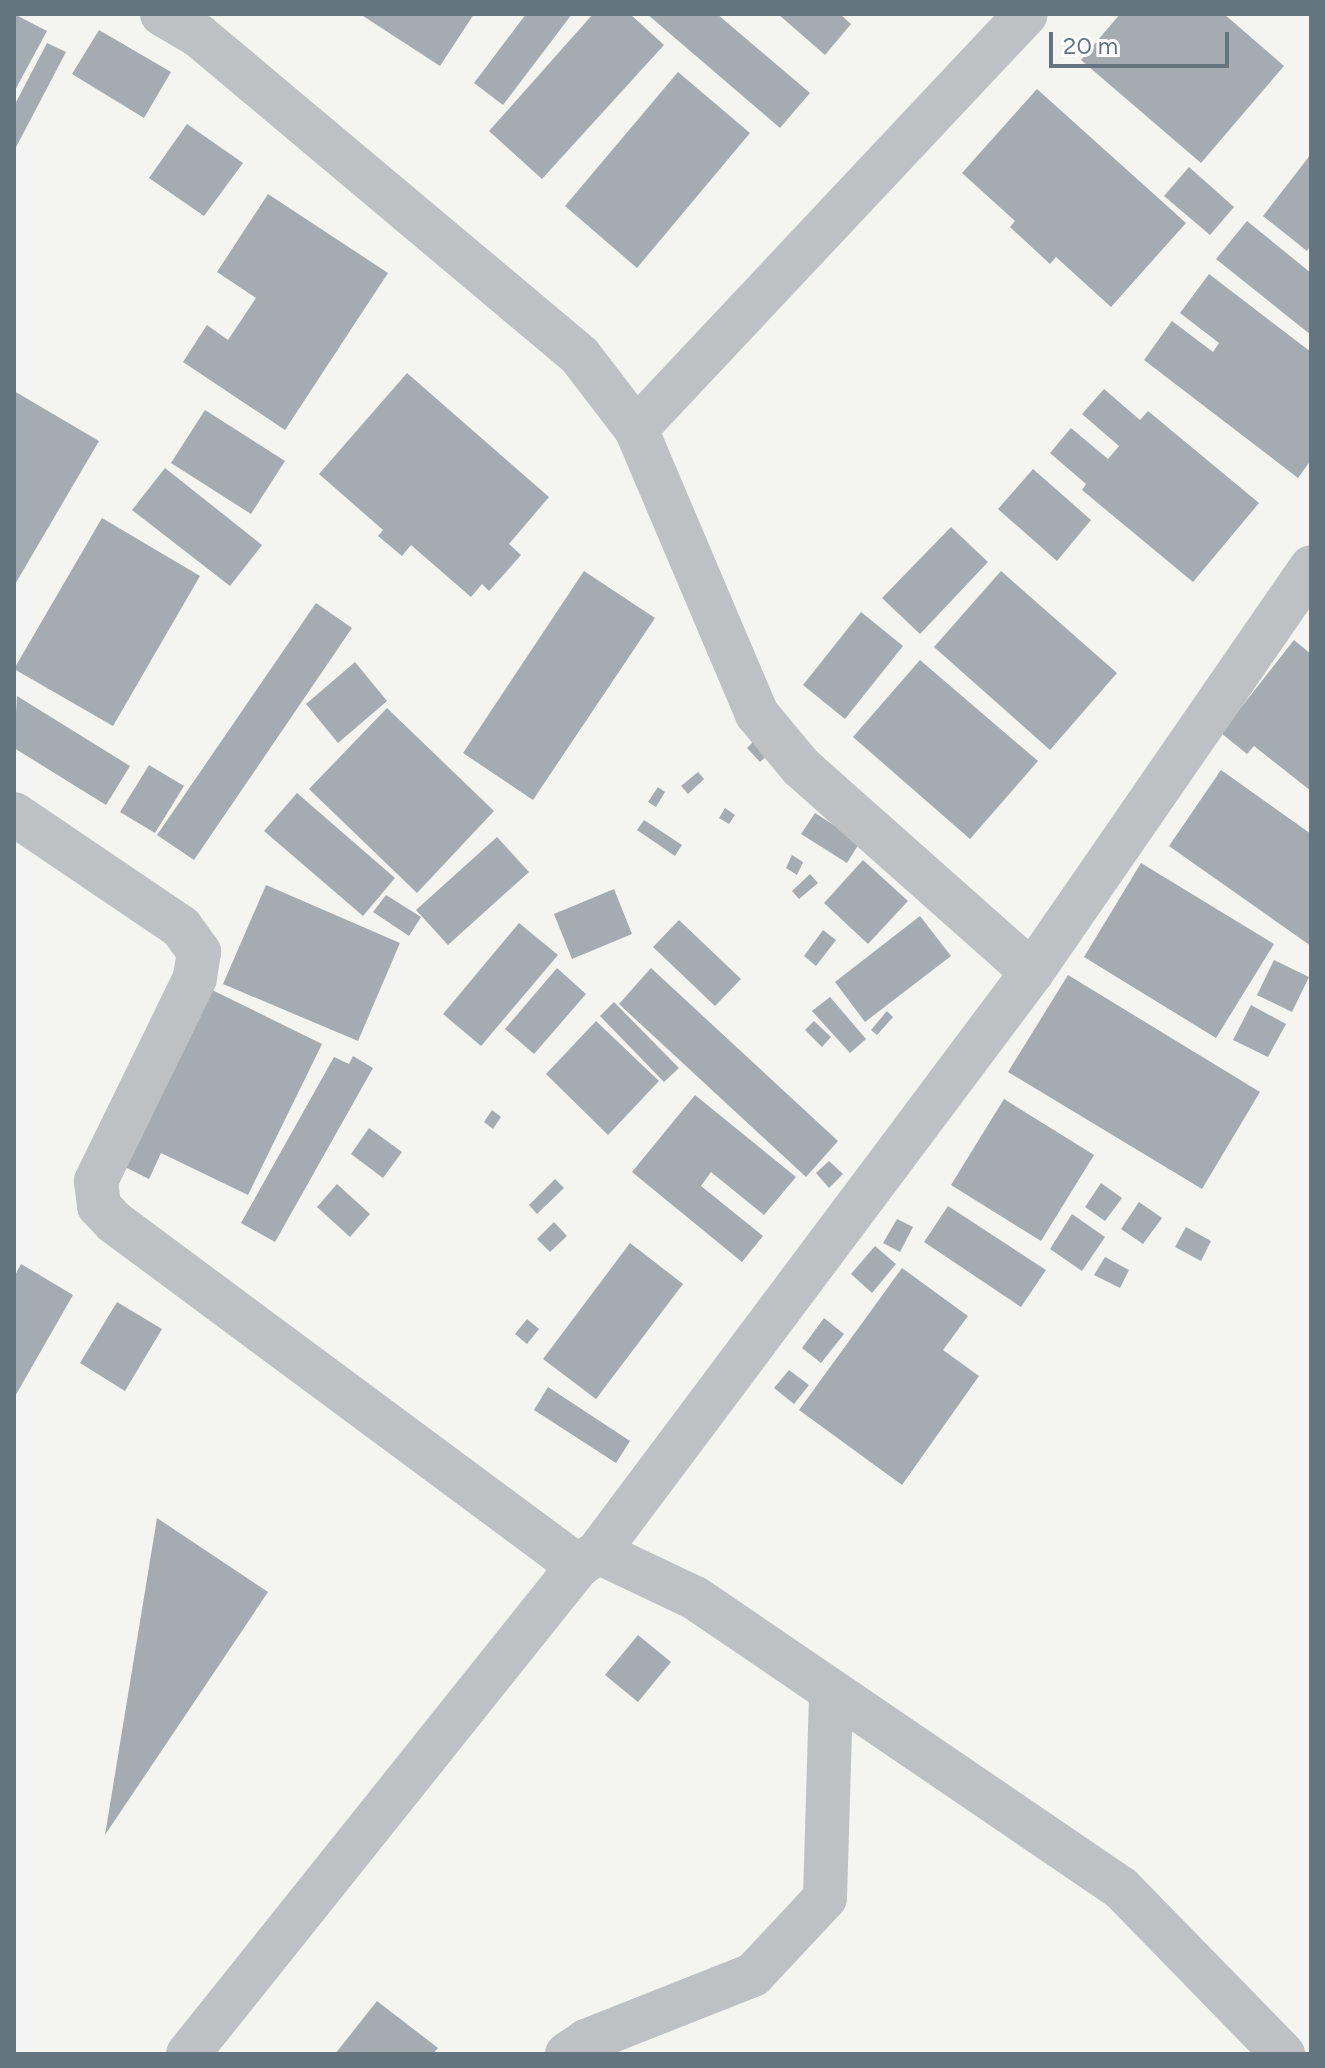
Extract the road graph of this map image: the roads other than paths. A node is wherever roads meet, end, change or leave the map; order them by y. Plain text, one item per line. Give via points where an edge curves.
1 (162, 14) edge
2 (1026, 14) edge
3 (207, 25) edge
4 (636, 429) junction
5 (1311, 567) edge
6 (1295, 622) edge
7 (14, 814) edge
8 (1032, 972) junction
9 (588, 1559) junction
10 (831, 1691) junction
11 (188, 2054) edge
12 (567, 2054) edge
13 (1283, 2054) edge

1 - 3 street
2 - 4 street
3 - 4 street via 580,356
4 - 8 street via 757,714 801,767
5 - 6 street
6 - 8 street
7 - 9 street via 181,927 199,952 195,978 96,1181 99,1206 126,1232
8 - 9 street
9 - 10 street via 695,1598
9 - 11 street
10 - 12 street via 825,1898 753,1975 586,2041
10 - 13 street via 1121,1888

